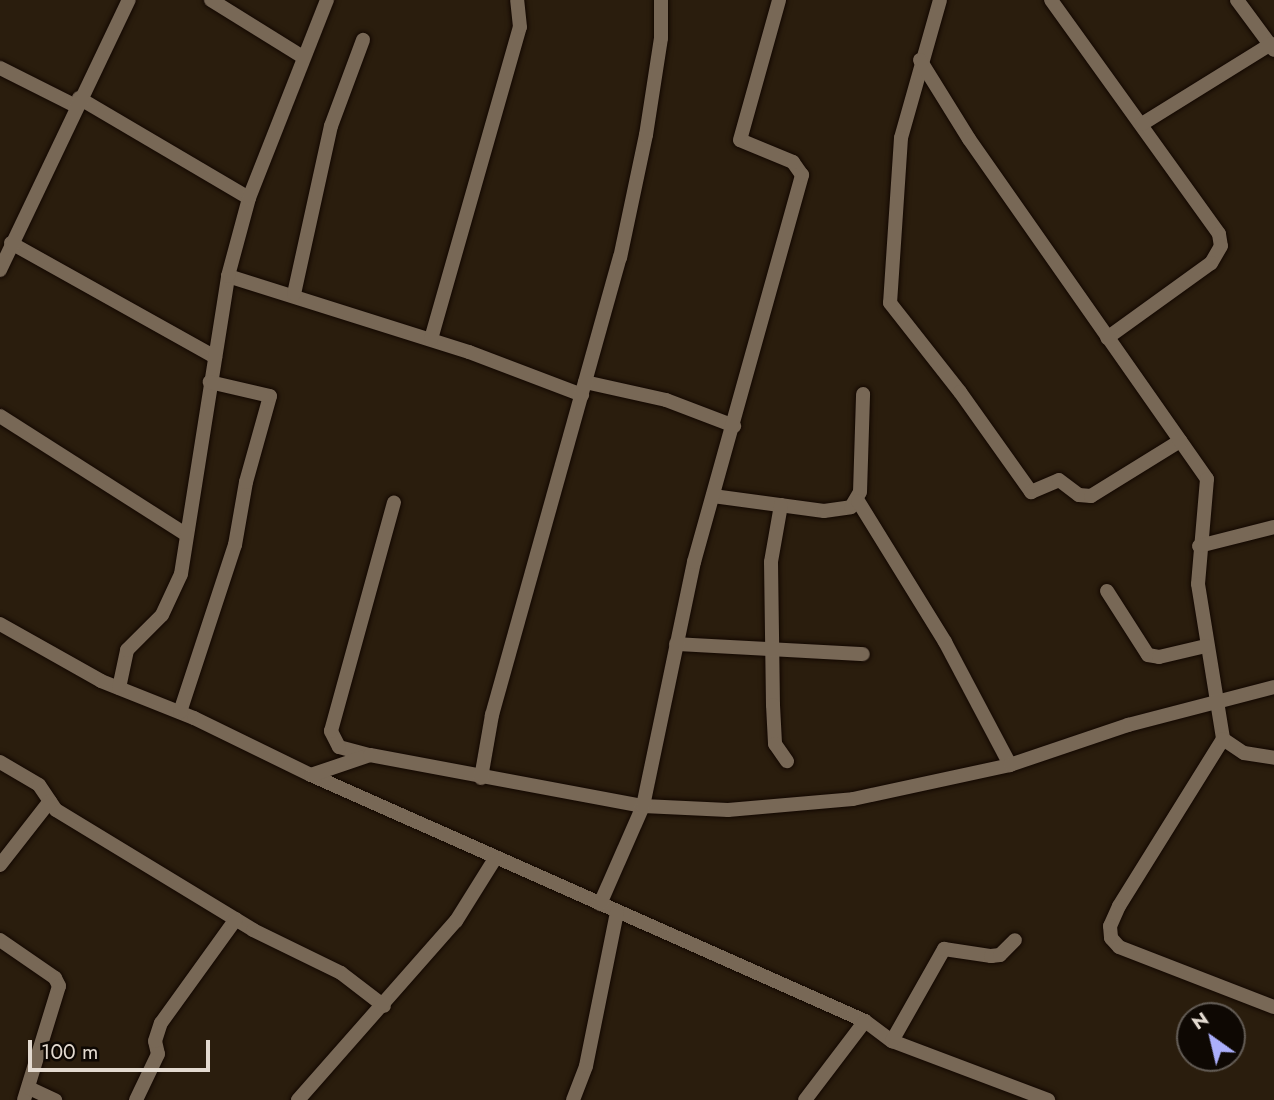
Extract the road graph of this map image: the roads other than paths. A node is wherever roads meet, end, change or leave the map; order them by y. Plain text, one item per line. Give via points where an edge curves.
1 (129, 0) edge
2 (211, 0) edge
3 (327, 0) edge
4 (517, 0) edge
5 (662, 0) edge
6 (779, 0) edge
7 (940, 0) edge
8 (1051, 0) edge
9 (1237, 0) edge
10 (363, 40) dead end
11 (1272, 47) edge
12 (303, 57) junction
13 (920, 60) junction
14 (0, 68) edge
15 (77, 102) junction
16 (1142, 124) junction
17 (249, 198) junction
18 (11, 243) junction
19 (0, 271) edge
20 (228, 276) junction
21 (294, 294) junction
22 (1107, 338) junction
23 (431, 339) junction
24 (215, 357) junction
25 (210, 382) junction
26 (583, 388) junction
27 (863, 394) dead end
28 (0, 416) edge
29 (734, 426) junction
30 (1180, 441) junction
31 (713, 496) junction
32 (858, 501) junction
33 (394, 503) dead end
34 (781, 505) junction
35 (1274, 527) edge
36 (185, 534) junction
37 (1199, 545) junction
38 (1107, 591) dead end
39 (1, 628) edge
40 (676, 644) junction
41 (1206, 646) junction
42 (774, 650) junction
43 (863, 654) dead end
44 (1274, 687) edge
45 (119, 688) junction
46 (1216, 699) junction
47 (180, 712) junction
48 (1223, 739) junction
49 (370, 755) junction
50 (1274, 758) edge
51 (787, 761) dead end
52 (0, 762) edge
53 (1010, 765) junction
54 (311, 775) junction
55 (481, 778) junction
56 (50, 801) junction
57 (643, 806) junction
58 (496, 857) junction
59 (0, 865) edge
60 (600, 904) junction
61 (617, 912) junction
62 (236, 919) junction
63 (0, 940) edge
64 (1015, 940) dead end
65 (384, 1006) junction
66 (1274, 1007) edge
67 (865, 1021) junction
68 (892, 1041) junction
69 (27, 1094) edge
70 (55, 1100) edge
71 (136, 1100) edge
72 (298, 1100) edge
73 (573, 1100) edge
74 (805, 1100) edge
75 (1048, 1100) edge

1 - 15 street
2 - 12 street
3 - 12 street
4 - 23 street via 520,27
5 - 26 street via 646,135 620,258
6 - 29 street via 740,140 793,162 802,175
7 - 13 street
8 - 16 street
9 - 11 street
10 - 21 street via 331,126
11 - 16 street
12 - 17 street
13 - 22 street
13 - 30 street via 901,138 890,303 1031,492 1059,480 1079,495 1091,496
14 - 15 street
15 - 17 street
15 - 18 street
16 - 22 street via 1219,234 1221,246 1211,263
17 - 20 street
18 - 19 street
18 - 24 street
20 - 21 street
20 - 24 street
21 - 23 street
22 - 30 street
23 - 26 street
24 - 25 street
25 - 36 street
25 - 47 street via 270,396 246,482 235,545
26 - 29 street via 666,400
26 - 55 street via 492,715
27 - 32 street
28 - 36 street
29 - 31 street
30 - 37 street via 1209,483
31 - 34 street
31 - 40 street
32 - 34 street via 824,511
32 - 53 street via 945,642
33 - 49 street via 331,731 339,747
34 - 42 street via 771,562
35 - 37 street
36 - 45 street via 181,574 162,615 127,650
37 - 41 street
38 - 41 street via 1148,655 1159,657
39 - 45 street
40 - 42 street
40 - 57 street
41 - 46 street
42 - 43 street
42 - 51 street via 775,744
44 - 46 street
45 - 47 street
46 - 48 street
46 - 53 street
47 - 54 street
48 - 50 street via 1244,752
48 - 66 street via 1119,906 1110,926 1111,938 1119,947
49 - 54 street
49 - 55 street
52 - 56 street via 39,785
53 - 57 street via 853,799 728,810
54 - 58 street
55 - 57 street
56 - 59 street
56 - 62 street via 56,810
57 - 60 street
58 - 60 street
58 - 65 street via 456,921
60 - 61 street
61 - 67 street
61 - 73 street via 586,1066
62 - 65 street via 341,973
62 - 71 street via 161,1023 155,1041 158,1054
63 - 69 street via 55,978 59,986
64 - 68 street via 1000,955 944,949
65 - 72 street
67 - 68 street
67 - 74 street
68 - 75 street
69 - 70 street

